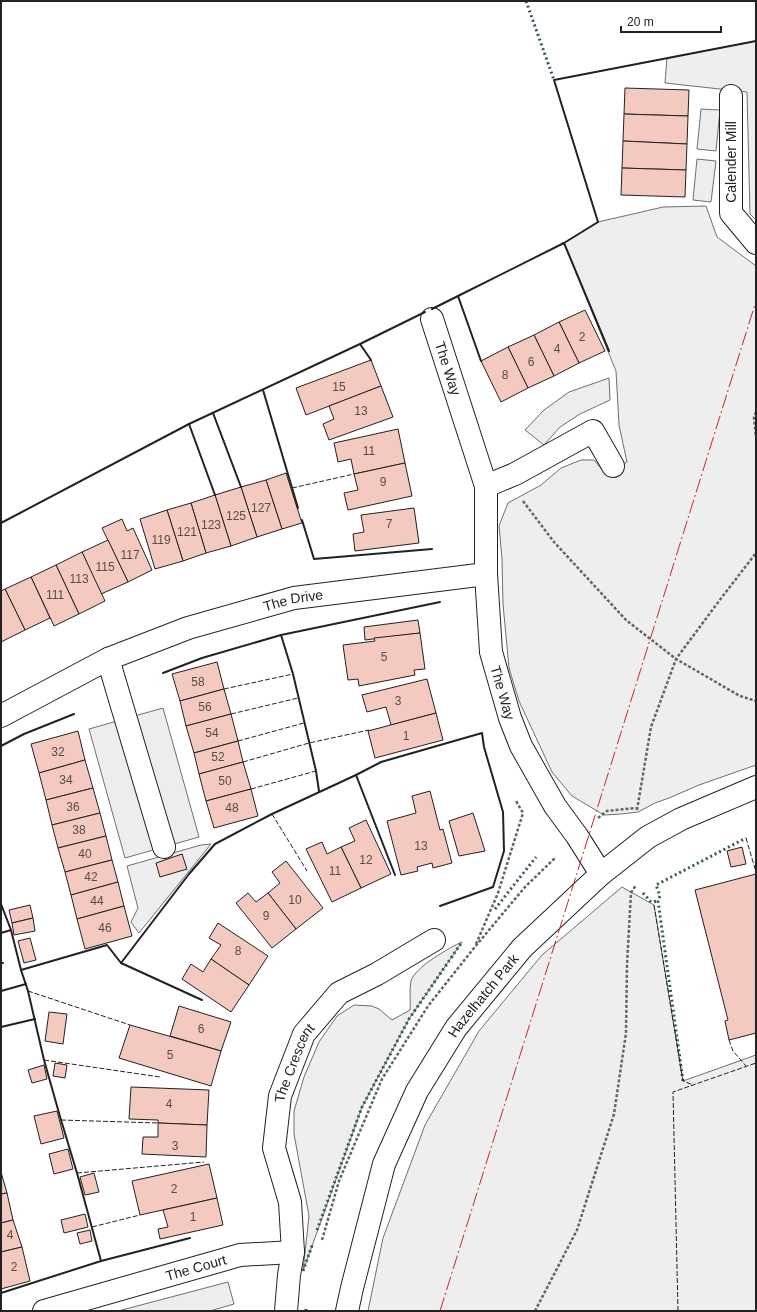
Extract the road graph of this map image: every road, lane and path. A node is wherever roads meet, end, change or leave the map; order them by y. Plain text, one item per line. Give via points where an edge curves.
1 (731, 96) dead end
2 (756, 243) edge
3 (432, 319) dead end
4 (756, 412) edge
5 (756, 437) edge
6 (613, 466) dead end
7 (515, 474) junction
8 (486, 486) junction
9 (756, 553) edge
10 (486, 574) junction
11 (108, 659) junction
12 (676, 659) junction
13 (756, 701) edge
14 (1, 716) edge
15 (756, 787) edge
16 (516, 800) dead end
17 (648, 837) junction
18 (164, 847) dead end
19 (601, 874) junction
20 (638, 880) dead end
21 (434, 940) dead end
22 (474, 948) dead end
23 (293, 1252) junction
24 (44, 1311) edge
25 (286, 1311) edge
26 (347, 1311) edge
27 (535, 1311) edge

1 - 2 street, Calender Mill via 731,213
3 - 8 street, The Way
4 - 5 path
6 - 7 street via 592,431
7 - 8 street
7 - 12 path via 520,496 554,542 626,620
8 - 10 street, The Way
9 - 12 path
10 - 11 street, The Drive via 294,598 188,628
10 - 19 street, The Way via 491,652 518,739 556,806
11 - 14 street, The Drive
11 - 18 street
12 - 13 path via 740,696
12 - 17 path via 651,727 636,808
15 - 17 street, Hazelhatch Park via 681,819
16 - 22 path via 523,813 498,893
17 - 19 street, Hazelhatch Park
19 - 26 street, Hazelhatch Park via 517,954 456,1028 417,1091 384,1164
20 - 27 path via 631,893 626,1033 614,1114 577,1230
21 - 23 street, The Crescent via 339,993 304,1034 280,1096 274,1148 290,1202
23 - 24 street, The Court via 240,1255
23 - 25 street

